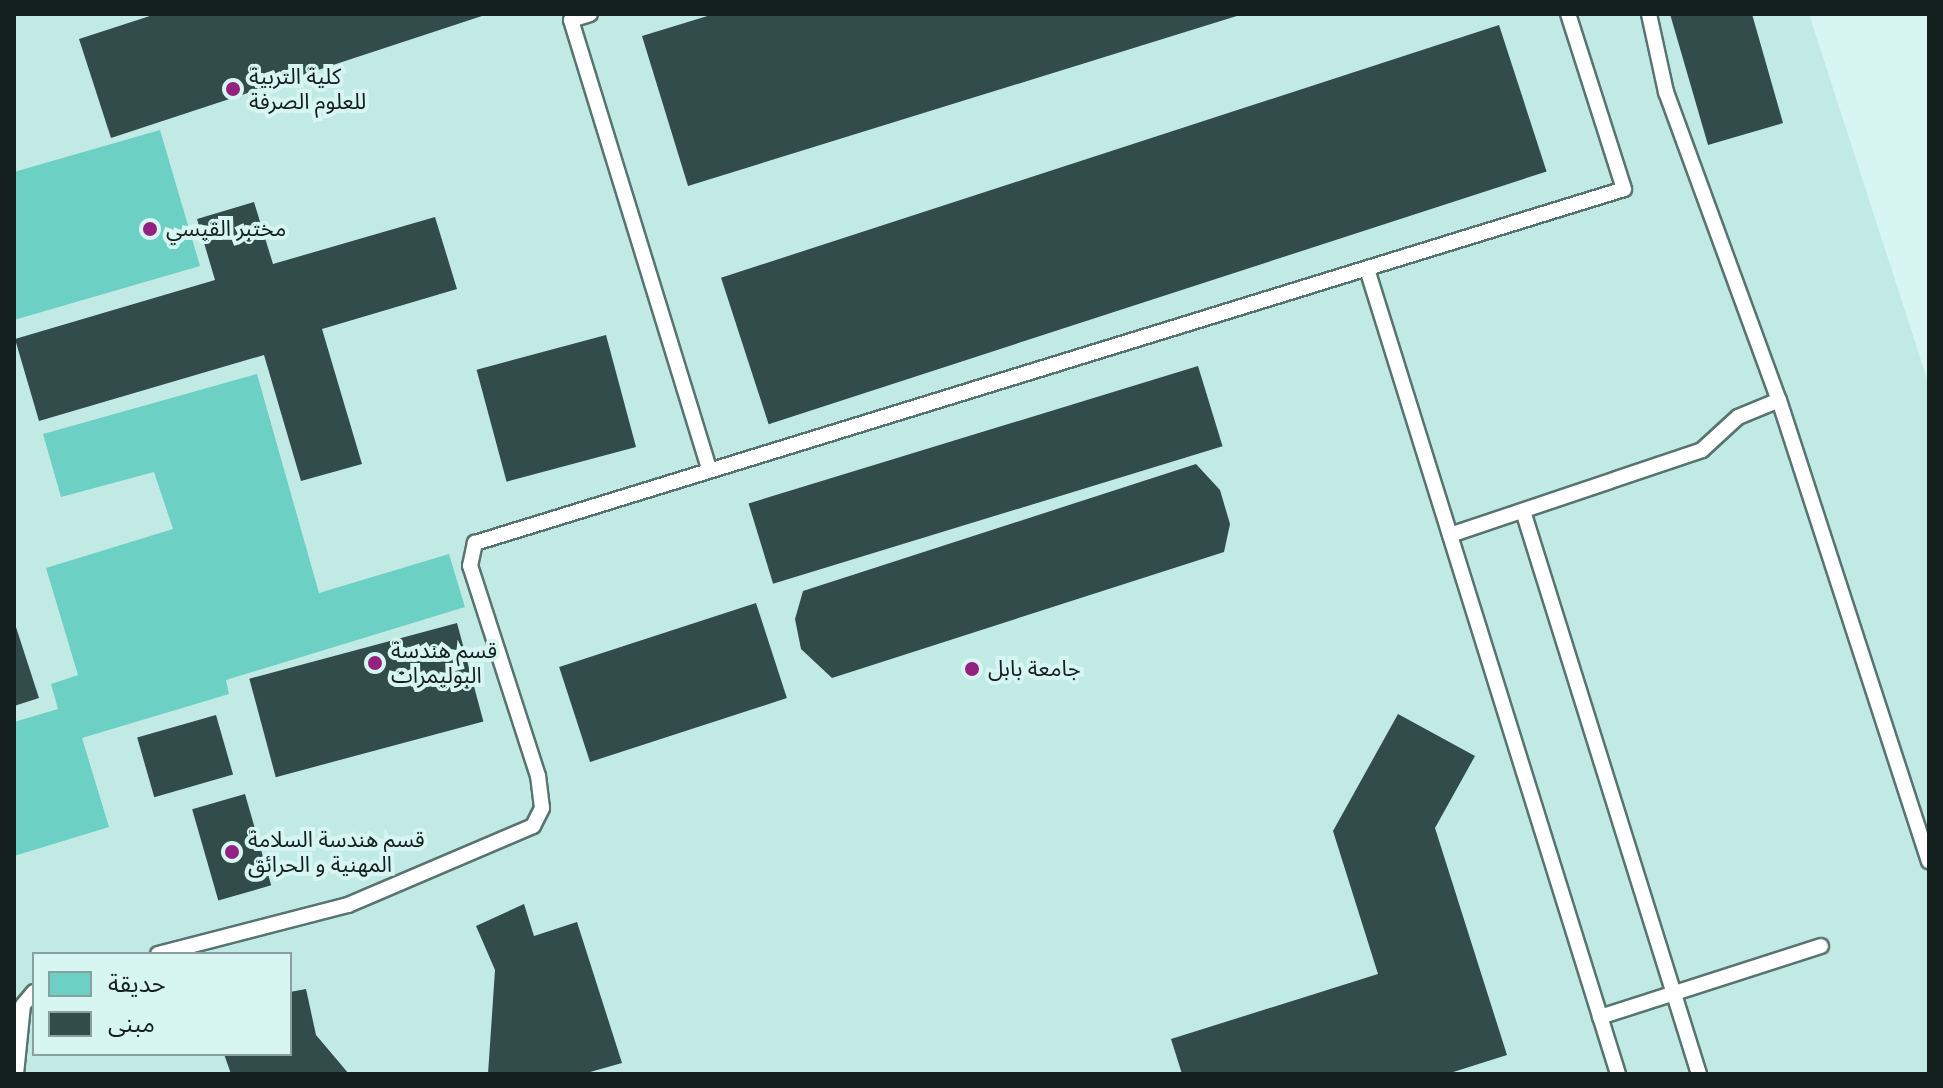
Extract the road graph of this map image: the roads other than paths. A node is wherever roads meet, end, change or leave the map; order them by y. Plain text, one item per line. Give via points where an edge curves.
1 (590, 14) edge
2 (1568, 14) edge
3 (1649, 14) edge
4 (1367, 269) junction
5 (1779, 400) junction
6 (709, 468) junction
7 (1523, 511) junction
8 (1450, 535) junction
9 (1929, 861) edge
10 (1821, 946) dead end
11 (166, 952) edge
12 (32, 994) edge
13 (1672, 994) junction
14 (1600, 1017) junction
15 (16, 1074) edge
16 (1618, 1074) edge
17 (1699, 1074) edge

1 - 6 lane via 571,20
2 - 4 lane via 1624,189
3 - 5 lane via 1666,92
4 - 6 lane
4 - 8 lane
5 - 7 lane via 1738,417 1702,450
5 - 9 lane
6 - 11 lane via 492,534 469,554 538,776 542,808 533,826 348,905
7 - 8 lane
7 - 13 lane
8 - 14 lane
10 - 13 lane
12 - 15 lane via 23,1005
13 - 14 lane
13 - 17 lane
14 - 16 lane

